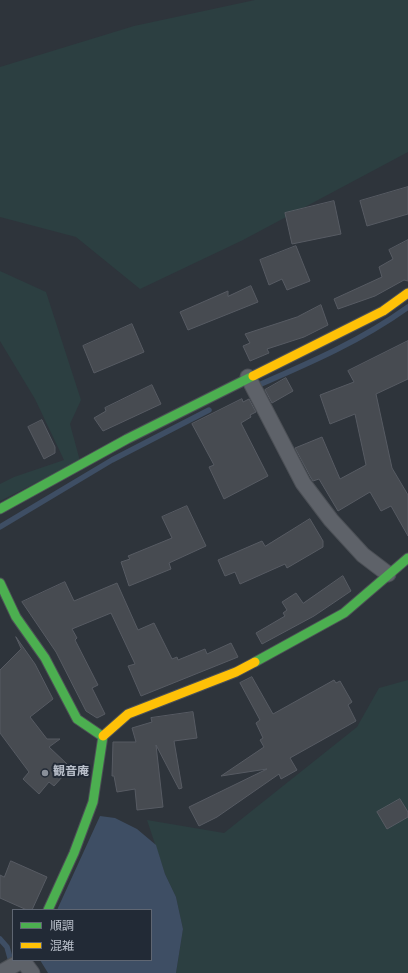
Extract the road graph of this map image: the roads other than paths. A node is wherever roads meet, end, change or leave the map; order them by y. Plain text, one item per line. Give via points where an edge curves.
1 (408, 292) edge
2 (252, 384) junction
3 (0, 509) edge
4 (408, 558) edge
5 (388, 574) junction
6 (0, 582) edge
7 (102, 736) junction
8 (48, 909) edge
9 (21, 961) edge
10 (24, 961) edge
11 (4, 971) edge
12 (32, 973) edge

1 - 2 street via 383,311
2 - 3 street via 127,439
2 - 5 street via 303,483 331,520 363,555
4 - 5 street
5 - 7 street via 344,613 236,672 128,714
6 - 7 street via 16,617 46,658 77,719
7 - 8 street via 93,802 74,853
9 - 11 street
10 - 12 street

